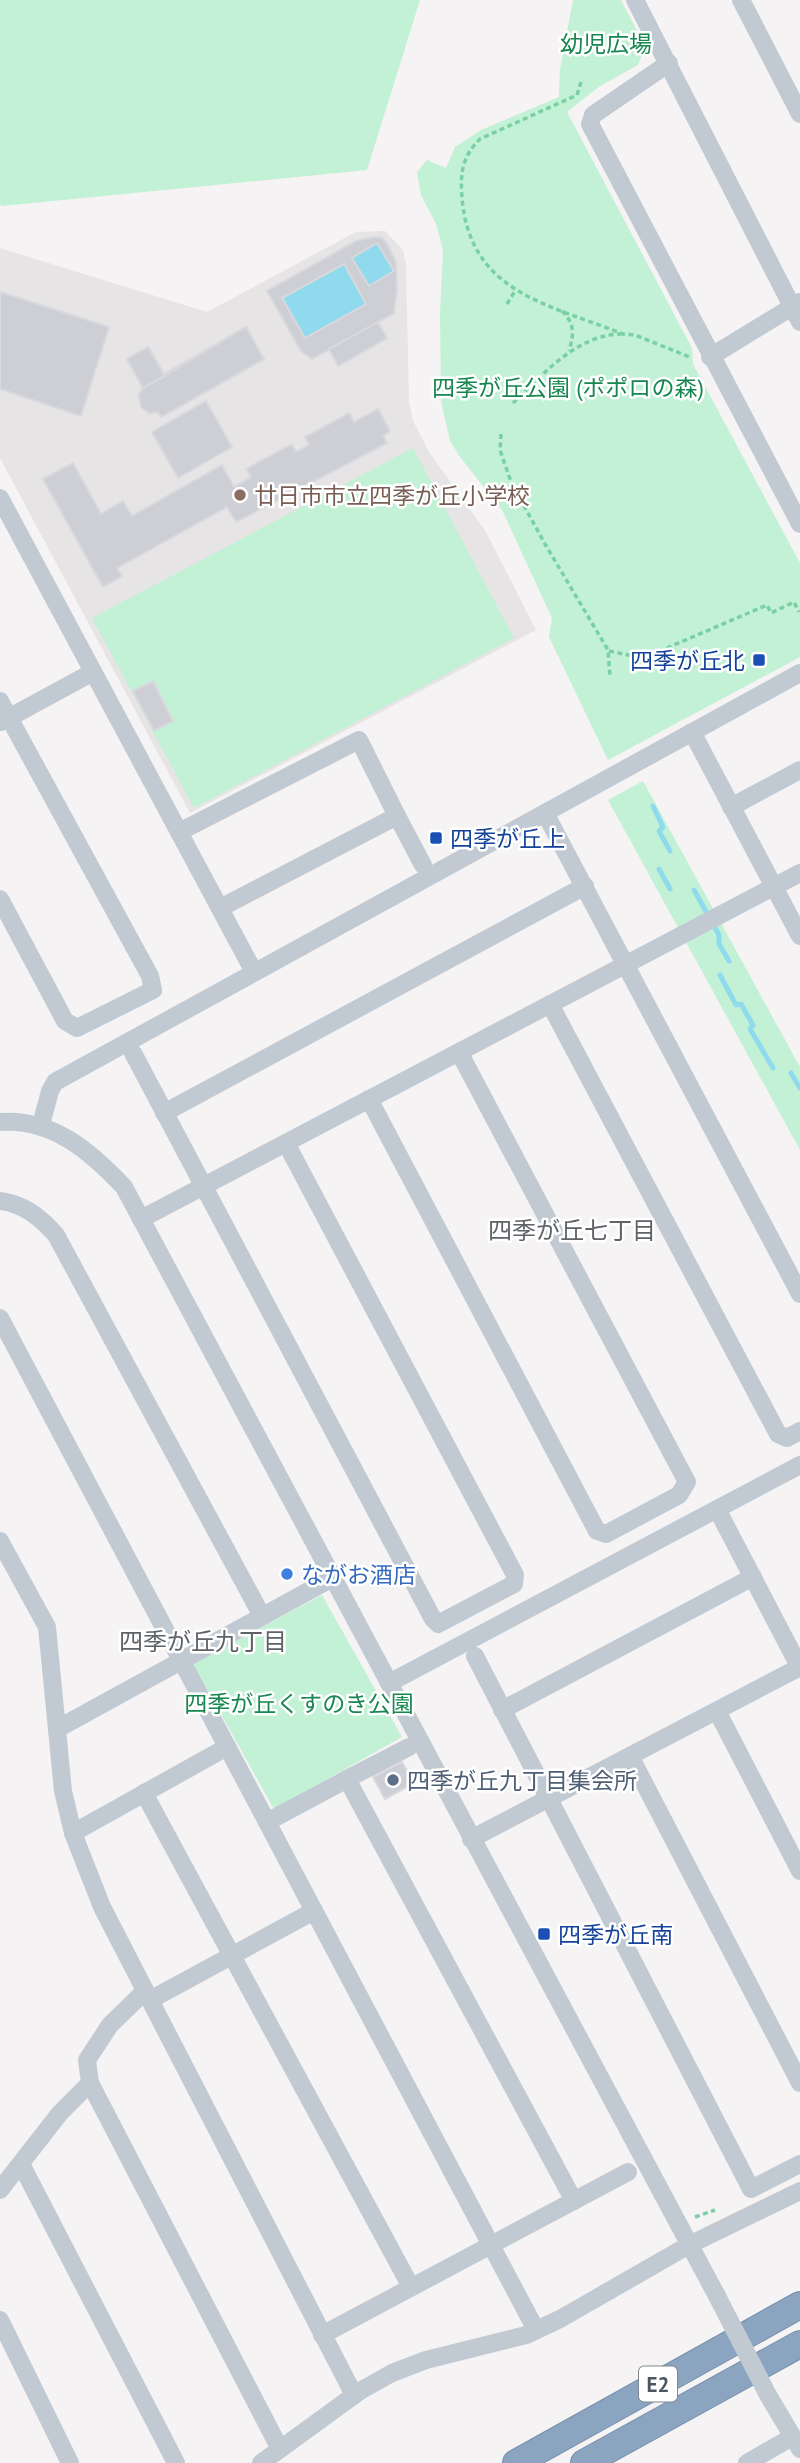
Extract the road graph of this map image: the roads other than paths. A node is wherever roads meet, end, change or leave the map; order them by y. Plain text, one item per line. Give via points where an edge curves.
1 (635, 0) edge
2 (741, 0) edge
3 (669, 64) junction
4 (800, 114) edge
5 (797, 310) edge
6 (710, 357) junction
7 (0, 498) edge
8 (800, 524) edge
9 (93, 672) junction
10 (800, 673) edge
11 (0, 701) edge
12 (5, 720) edge
13 (692, 732) junction
14 (800, 769) edge
15 (731, 807) junction
16 (545, 813) junction
17 (397, 816) junction
18 (179, 832) junction
19 (423, 865) dead end
20 (800, 873) edge
21 (584, 886) junction
22 (774, 887) junction
23 (0, 899) edge
24 (220, 908) junction
25 (800, 936) edge
26 (625, 964) junction
27 (254, 972) junction
28 (550, 1004) junction
29 (459, 1052) junction
30 (132, 1053) dead end
31 (369, 1099) junction
32 (164, 1113) junction
33 (0, 1122) edge
34 (41, 1125) junction
35 (286, 1143) junction
36 (203, 1186) junction
37 (0, 1201) edge
38 (141, 1219) junction
39 (800, 1294) edge
40 (0, 1318) edge
41 (800, 1431) edge
42 (800, 1465) edge
43 (718, 1508) junction
44 (0, 1541) edge
45 (334, 1577) junction
46 (752, 1577) junction
47 (262, 1616) junction
48 (475, 1656) dead end
49 (181, 1661) junction
50 (800, 1668) edge
51 (389, 1683) junction
52 (502, 1710) junction
53 (717, 1711) junction
54 (57, 1729) junction
55 (227, 1747) junction
56 (409, 1747) dead end
57 (630, 1756) junction
58 (347, 1779) junction
59 (144, 1793) junction
60 (548, 1799) junction
61 (267, 1822) junction
62 (73, 1833) junction
63 (471, 1839) junction
64 (800, 1871) edge
65 (314, 1911) junction
66 (232, 1956) junction
67 (147, 1995) junction
68 (90, 2083) junction
69 (800, 2083) edge
70 (21, 2164) junction
71 (800, 2164) edge
72 (628, 2172) dead end
73 (0, 2190) edge
74 (800, 2191) edge
75 (574, 2201) junction
76 (491, 2245) junction
77 (689, 2245) junction
78 (411, 2287) junction
79 (800, 2305) edge
80 (0, 2320) edge
81 (536, 2330) junction
82 (322, 2335) junction
83 (800, 2344) edge
84 (354, 2395) junction
85 (796, 2443) edge
86 (280, 2449) junction
87 (70, 2463) edge
88 (176, 2463) edge
89 (261, 2463) edge
90 (516, 2463) edge
91 (584, 2463) edge
92 (747, 2463) edge

1 - 3 street
2 - 4 street
3 - 5 street
3 - 6 street via 593,114 590,124
5 - 6 street
6 - 8 street
7 - 9 street
9 - 12 street
9 - 18 street
10 - 13 street
11 - 12 street
12 - 23 street via 150,976 153,990 77,1028 65,1021
13 - 15 street
13 - 16 street
14 - 15 street
15 - 22 street
16 - 21 street
16 - 27 street
17 - 18 street via 359,740
17 - 19 street
17 - 24 street
18 - 24 street
20 - 22 street
21 - 26 street
21 - 32 street
22 - 25 street
22 - 26 street
24 - 27 street
26 - 28 street
26 - 39 street
27 - 34 street via 55,1082
28 - 29 street
28 - 41 street via 778,1434 788,1438
29 - 31 street
29 - 31 street via 687,1482 679,1495 606,1534 597,1531
30 - 32 street
31 - 35 street
32 - 36 street
33 - 34 street
34 - 38 street via 98,1160 124,1187
35 - 36 street
35 - 36 street via 515,1575 514,1584 438,1624
36 - 38 street
37 - 47 street via 23,1207 56,1235
38 - 45 street
40 - 49 street
42 - 43 street
43 - 46 street
43 - 51 street
44 - 54 street via 47,1627
45 - 47 street
45 - 51 street
46 - 50 street
46 - 52 street
47 - 49 street
48 - 52 street
49 - 54 street
49 - 55 street
50 - 53 street
51 - 63 street
52 - 60 street
53 - 57 street
53 - 64 street
54 - 62 street
55 - 59 street
55 - 61 street
56 - 58 street
57 - 60 street
57 - 69 street
58 - 61 street
58 - 75 street
59 - 62 street
59 - 66 street
60 - 63 street
60 - 71 street via 751,2189
61 - 65 street
62 - 67 street via 102,1907
63 - 77 street
65 - 66 street
65 - 76 street
66 - 67 street
66 - 78 street
67 - 68 street via 110,2025 87,2060
67 - 82 street
68 - 70 street
68 - 86 street
70 - 73 street
70 - 88 street
72 - 75 street
74 - 77 street
75 - 76 street
76 - 78 street
76 - 81 street
77 - 81 street
77 - 85 street, bridge
78 - 82 street
79 - 90 highway, E2
80 - 87 street
81 - 84 street via 426,2360
82 - 84 street
83 - 91 highway, E2
84 - 86 street
85 - 92 street
86 - 89 street

